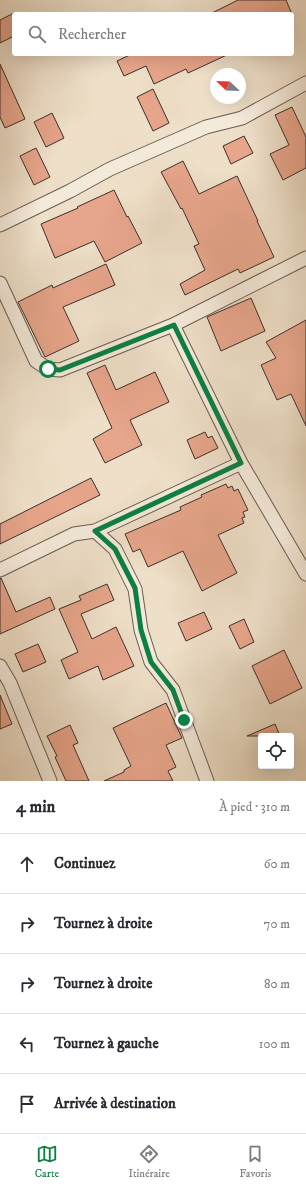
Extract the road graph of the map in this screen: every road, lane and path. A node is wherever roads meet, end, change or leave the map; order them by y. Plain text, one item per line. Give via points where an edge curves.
1 (306, 83) edge
2 (0, 225) edge
3 (306, 258) edge
4 (0, 283) edge
5 (174, 325) junction
6 (241, 463) junction
7 (95, 531) junction
8 (0, 570) edge
9 (306, 574) edge
10 (0, 666) edge
11 (50, 781) edge
12 (207, 781) edge

1 - 2 street via 242,118 206,127 110,169
3 - 5 street
4 - 5 street via 36,361 48,369 60,370
5 - 6 street
6 - 7 street
6 - 9 street
7 - 8 street via 74,534
7 - 12 street via 115,549 135,588 141,630 151,662 173,690
10 - 11 street via 10,683

